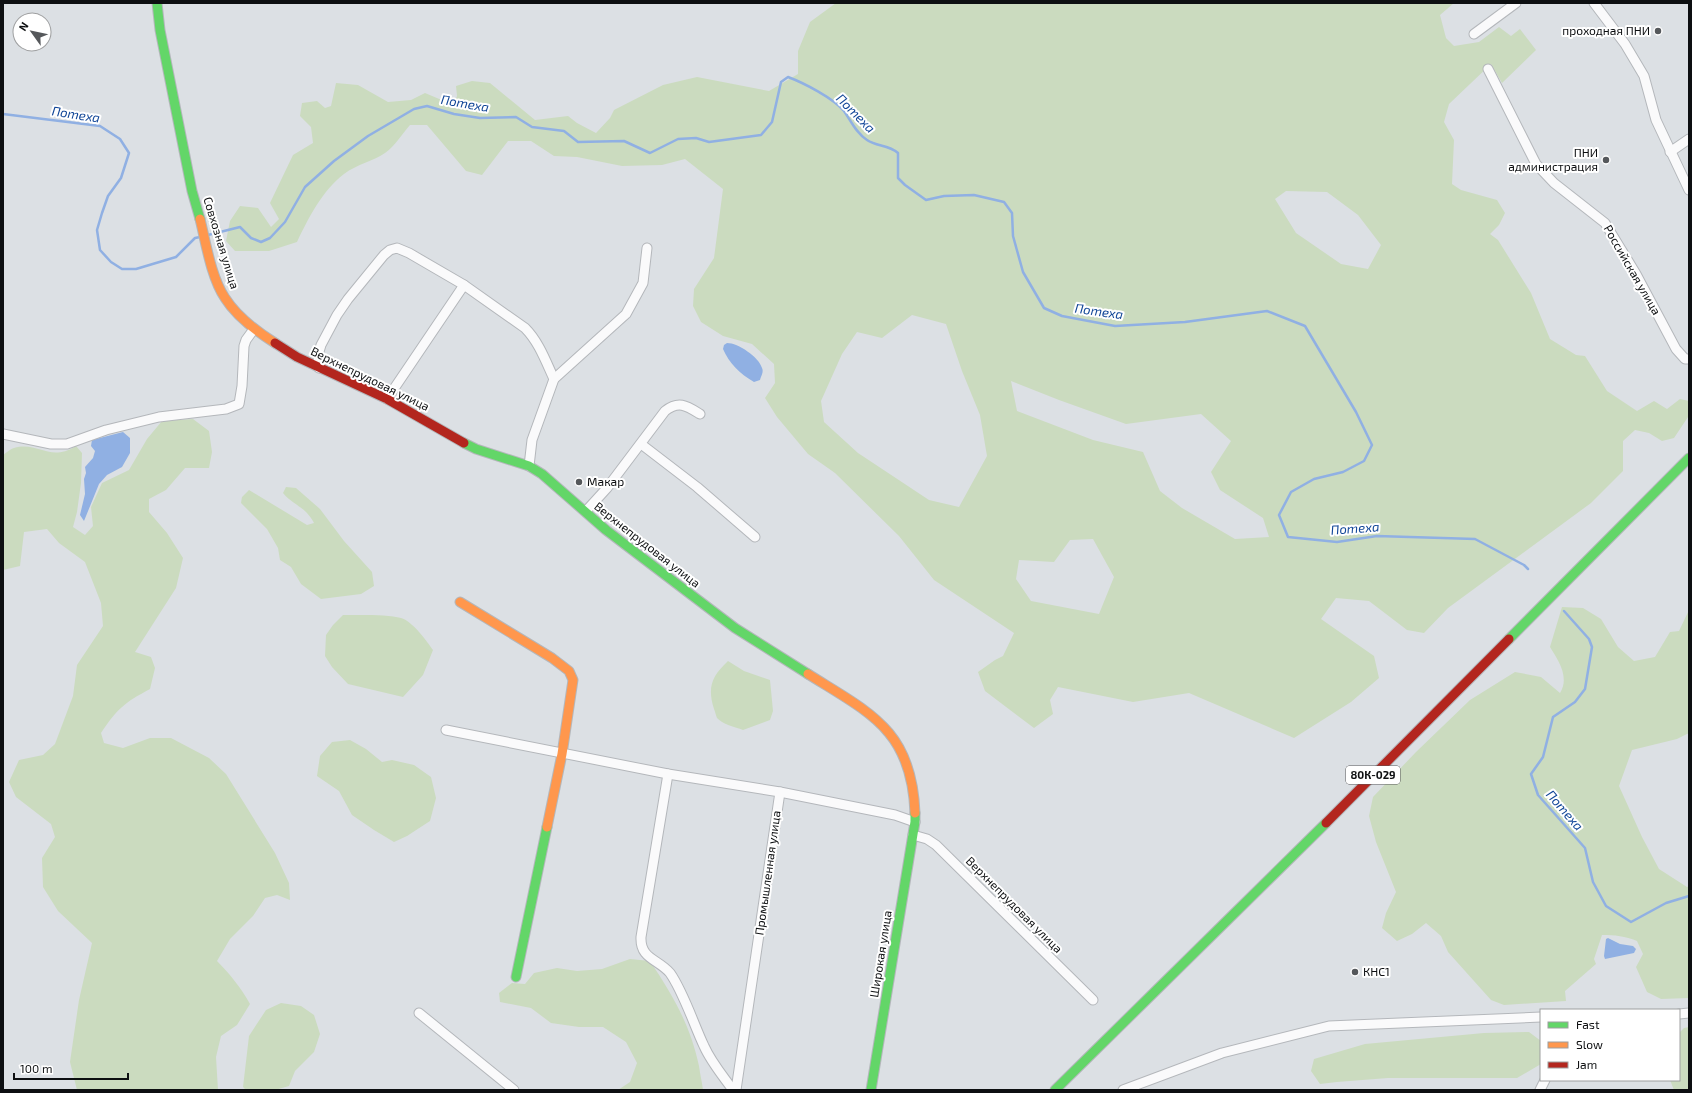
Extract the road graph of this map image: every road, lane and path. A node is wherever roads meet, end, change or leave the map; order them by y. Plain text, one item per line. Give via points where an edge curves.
1 (157, 3) edge
2 (1516, 3) edge
3 (1594, 3) edge
4 (1474, 34) dead end
5 (1488, 69) dead end
6 (1689, 138) edge
7 (1670, 152) junction
8 (1689, 190) edge
9 (647, 248) dead end
10 (464, 285) junction
11 (254, 329) junction
12 (1689, 359) edge
13 (319, 368) junction
14 (554, 379) junction
15 (387, 399) junction
16 (700, 414) dead end
17 (3, 434) edge
18 (641, 444) junction
19 (1689, 458) edge
20 (529, 466) junction
21 (586, 511) junction
22 (755, 537) dead end
23 (460, 602) dead end
24 (446, 730) dead end
25 (562, 754) junction
26 (668, 774) junction
27 (780, 792) junction
28 (915, 822) junction
29 (913, 835) junction
30 (516, 977) dead end
31 (1093, 1000) dead end
32 (418, 1013) dead end
33 (1540, 1017) edge
34 (1544, 1081) edge
35 (514, 1090) edge
36 (733, 1090) edge
37 (736, 1090) edge
38 (871, 1090) edge
39 (1055, 1090) edge
40 (1124, 1090) edge
41 (1540, 1090) edge

1 - 11 street, Совхозная улица via 192,191 217,281 233,309
2 - 4 street
3 - 7 street via 1625,44 1644,76 1656,120
5 - 12 street, Российская улица via 1536,164 1554,183 1605,223 1676,349
6 - 7 street
7 - 8 street
9 - 14 street via 643,283 626,314
10 - 13 street via 409,253 397,248 390,250 348,299 338,315 318,355
10 - 14 street via 531,333
10 - 15 street
11 - 13 street, Верхнепрудовая улица
11 - 17 street via 244,346 239,404 226,409 159,417 106,430 67,444 51,444
13 - 15 street, Верхнепрудовая улица
14 - 20 street via 532,440
15 - 20 street, Верхнепрудовая улица via 456,440
16 - 18 street via 680,404 672,406 665,411
18 - 21 street
18 - 22 street
19 - 39 street, 80К-029 via 1313,836
20 - 21 street, Верхнепрудовая улица
21 - 28 street, Верхнепрудовая улица via 654,568 735,628 848,699 886,728 905,758 914,791
23 - 25 street via 552,658 572,675
24 - 25 street
25 - 26 street
25 - 30 street
26 - 27 street
26 - 36 street via 641,945 643,951 669,972 677,984 704,1047
27 - 28 street via 895,814
27 - 37 street, Промышленная улица
28 - 29 street, Широкая улица
29 - 31 street, Верхнепрудовая улица via 936,845
29 - 38 street, Широкая улица
32 - 35 street
33 - 40 street via 1329,1026 1222,1053
34 - 41 street

